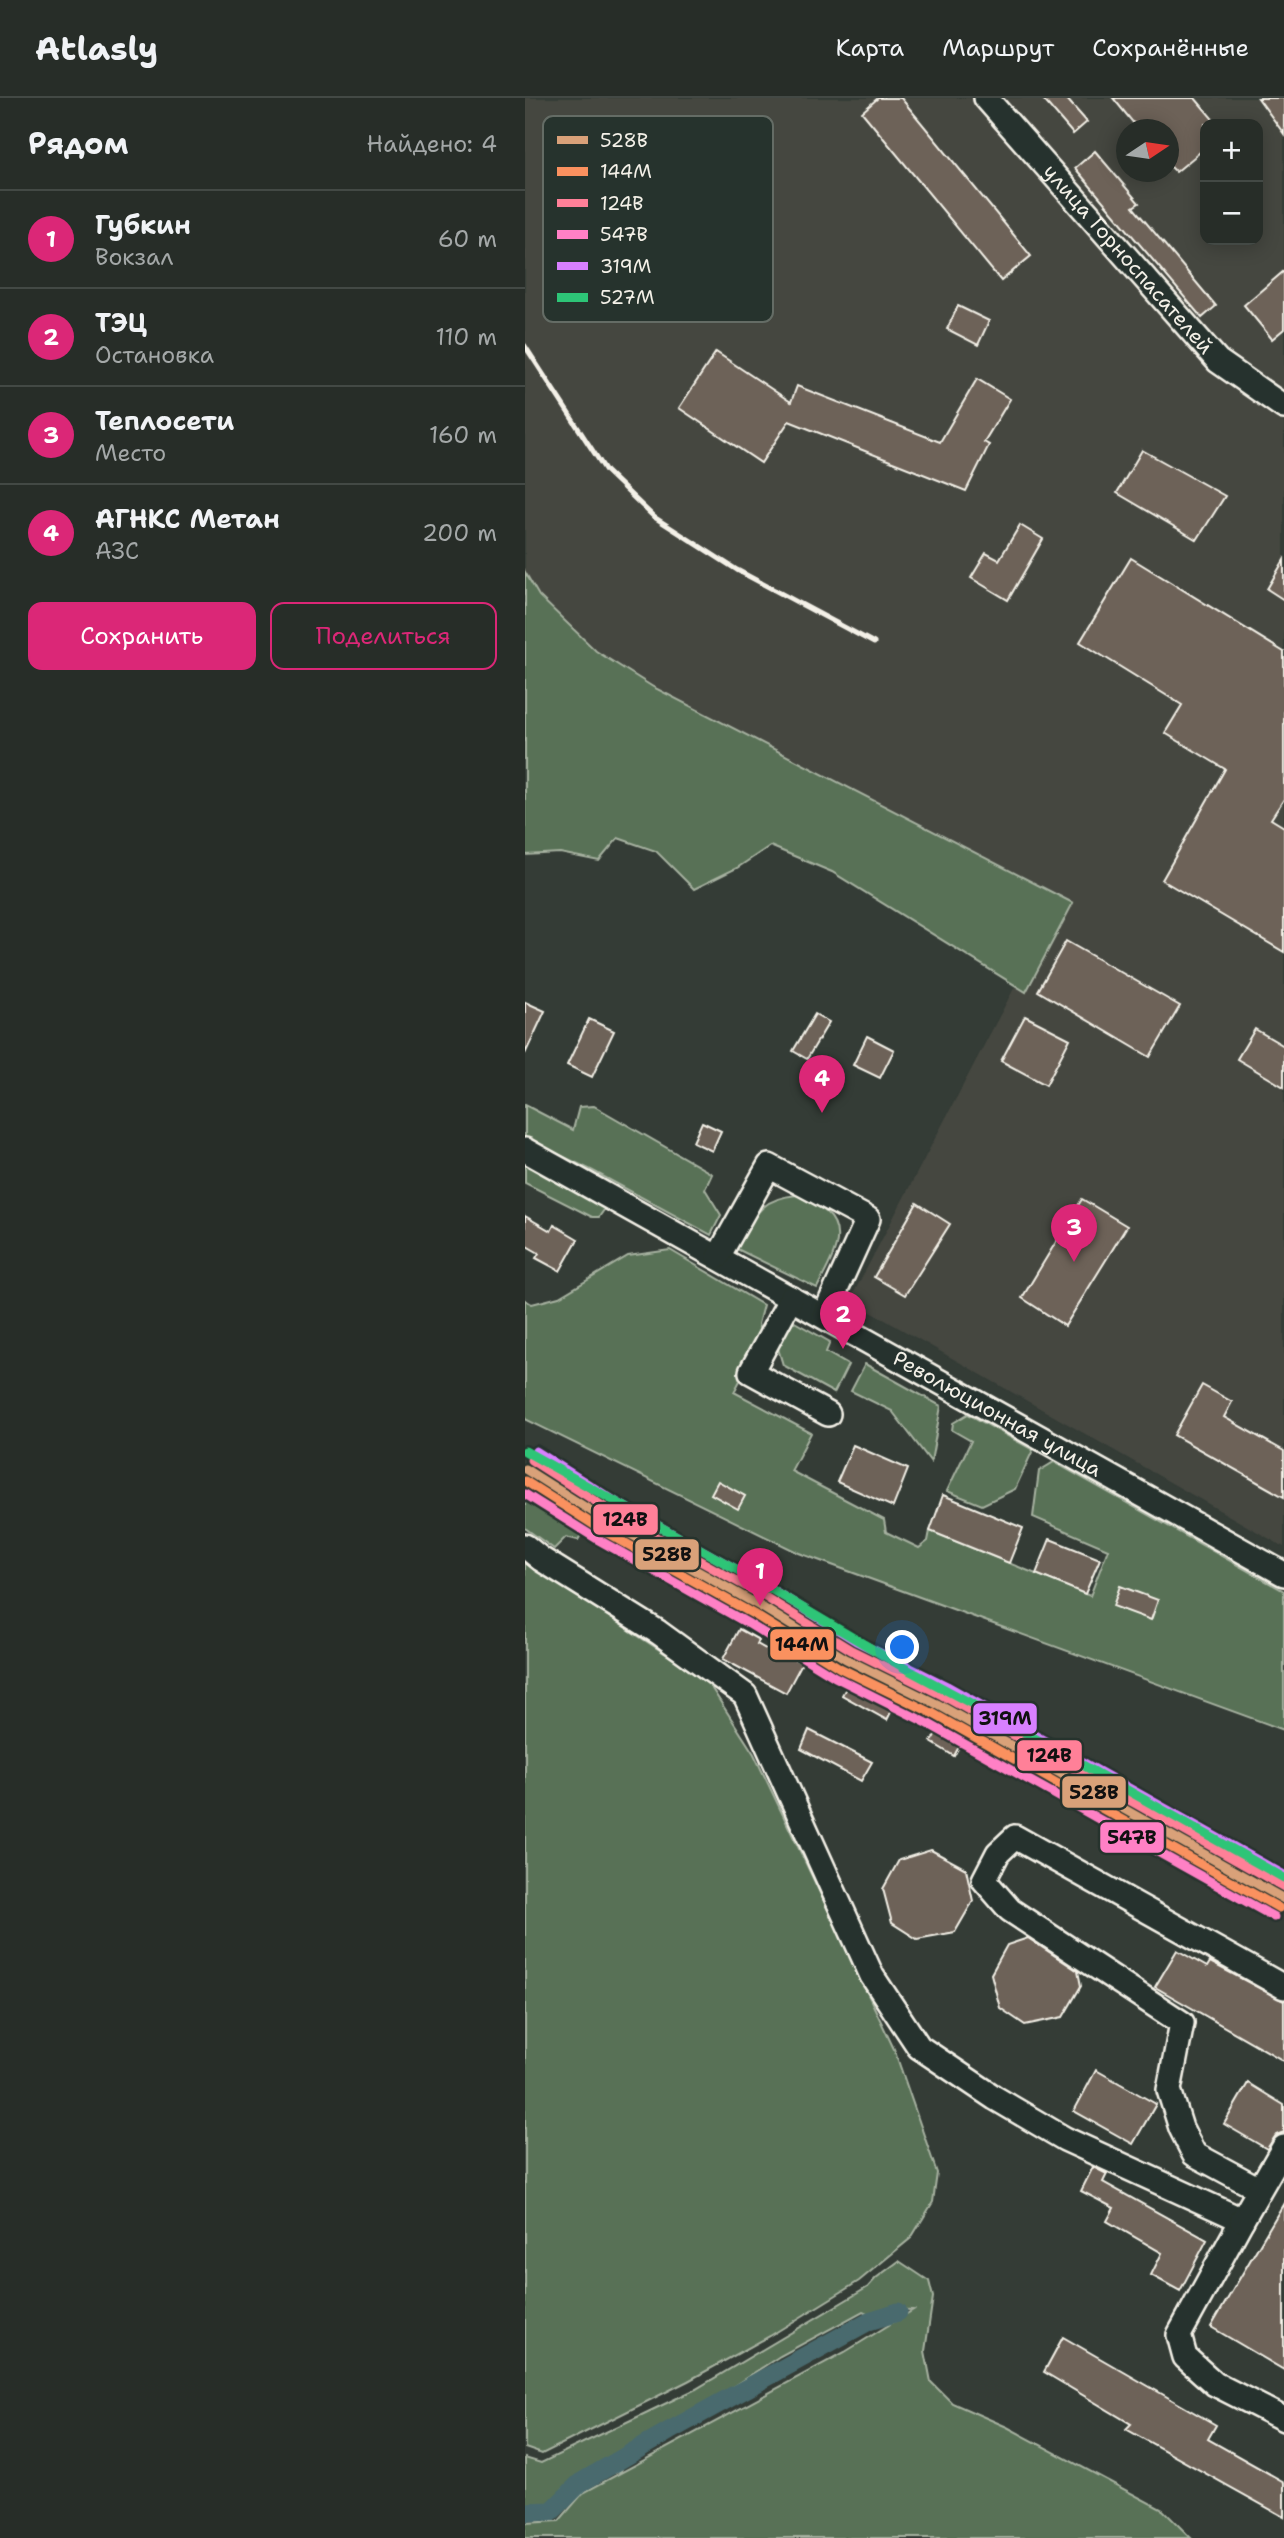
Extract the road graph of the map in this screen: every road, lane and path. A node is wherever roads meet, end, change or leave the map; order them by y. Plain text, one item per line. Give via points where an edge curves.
1 (986, 98) edge
2 (1284, 407) edge
3 (525, 1150) edge
4 (718, 1257) junction
5 (791, 1298) junction
6 (824, 1316) junction
7 (828, 1414) dead end
8 (525, 1546) edge
9 (1284, 1574) edge
10 (1284, 1987) edge
11 (1284, 2147) edge
12 (1259, 2189) junction
13 (1242, 2220) junction
14 (1284, 2419) edge

1 - 2 street, улица Горноспасателей via 1218,361
3 - 4 street, Революционная улица
4 - 5 street, Революционная улица
4 - 6 street via 769,1166 868,1219
5 - 6 street, Революционная улица
5 - 7 street via 751,1372
6 - 9 street, Революционная улица
8 - 13 street via 745,1695 872,1976 919,2048 1065,2139
10 - 12 street via 1015,1837 998,1853 984,1881 1010,1910 1182,2023 1169,2090 1181,2129 1194,2154
11 - 12 street
12 - 13 street
13 - 14 street via 1179,2335 1185,2357 1215,2384

